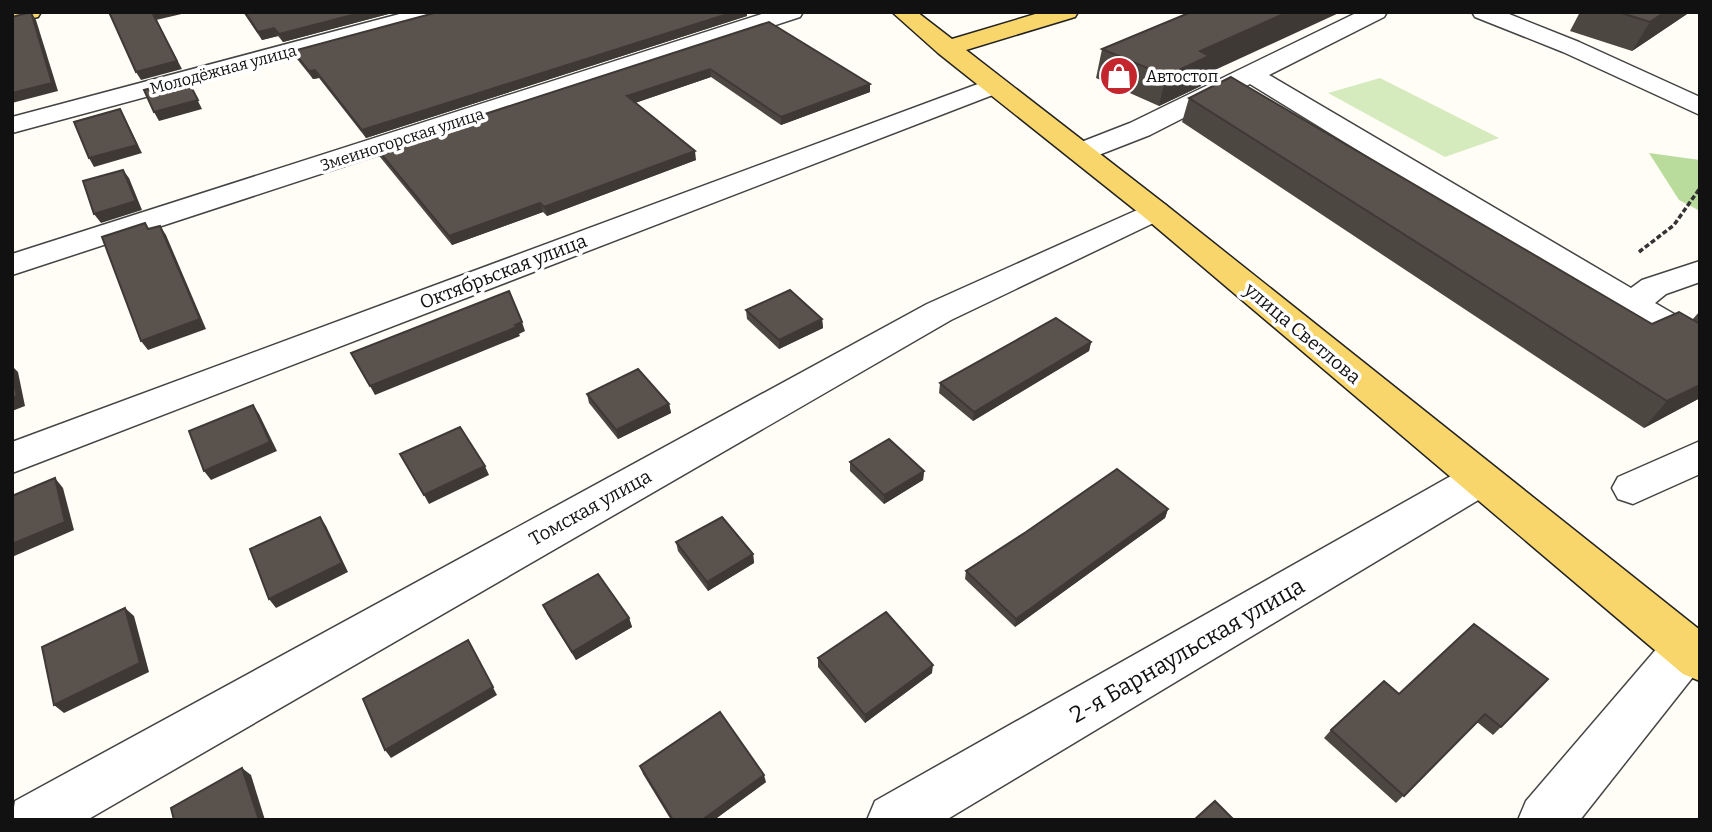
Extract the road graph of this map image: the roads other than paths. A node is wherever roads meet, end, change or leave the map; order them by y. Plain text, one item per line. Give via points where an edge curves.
1 (30, 12) edge
2 (434, 12) edge
3 (792, 12) edge
4 (903, 12) edge
5 (1067, 12) edge
6 (1377, 12) edge
7 (1503, 15) edge
8 (12, 16) edge
9 (946, 48) junction
10 (1250, 74) junction
11 (994, 86) junction
12 (1697, 103) edge
13 (12, 125) edge
14 (1081, 152) junction
15 (1155, 211) junction
16 (12, 265) edge
17 (1700, 271) edge
18 (1633, 303) junction
19 (1700, 345) edge
20 (1700, 456) edge
21 (12, 458) edge
22 (1480, 480) junction
23 (1633, 488) dead end
24 (1693, 653) edge
25 (34, 820) edge
26 (894, 820) edge
27 (1545, 820) edge

1 - 8 main road
2 - 13 street, Молодёжная улица
3 - 16 street, Змеиногорская улица
4 - 9 main road, улица Светлова
5 - 9 main road
6 - 10 street
7 - 12 street
9 - 11 main road, улица Светлова
10 - 14 street via 1140,129
10 - 18 street
11 - 14 main road, улица Светлова
11 - 21 street, Октябрьская улица
14 - 15 main road, улица Светлова
15 - 22 main road, улица Светлова
15 - 25 street, Томская улица via 939,312
17 - 18 street via 1654,287
18 - 19 street
20 - 23 street
22 - 24 main road, улица Светлова
22 - 26 street, 2-я Барнаульская улица
24 - 27 street

